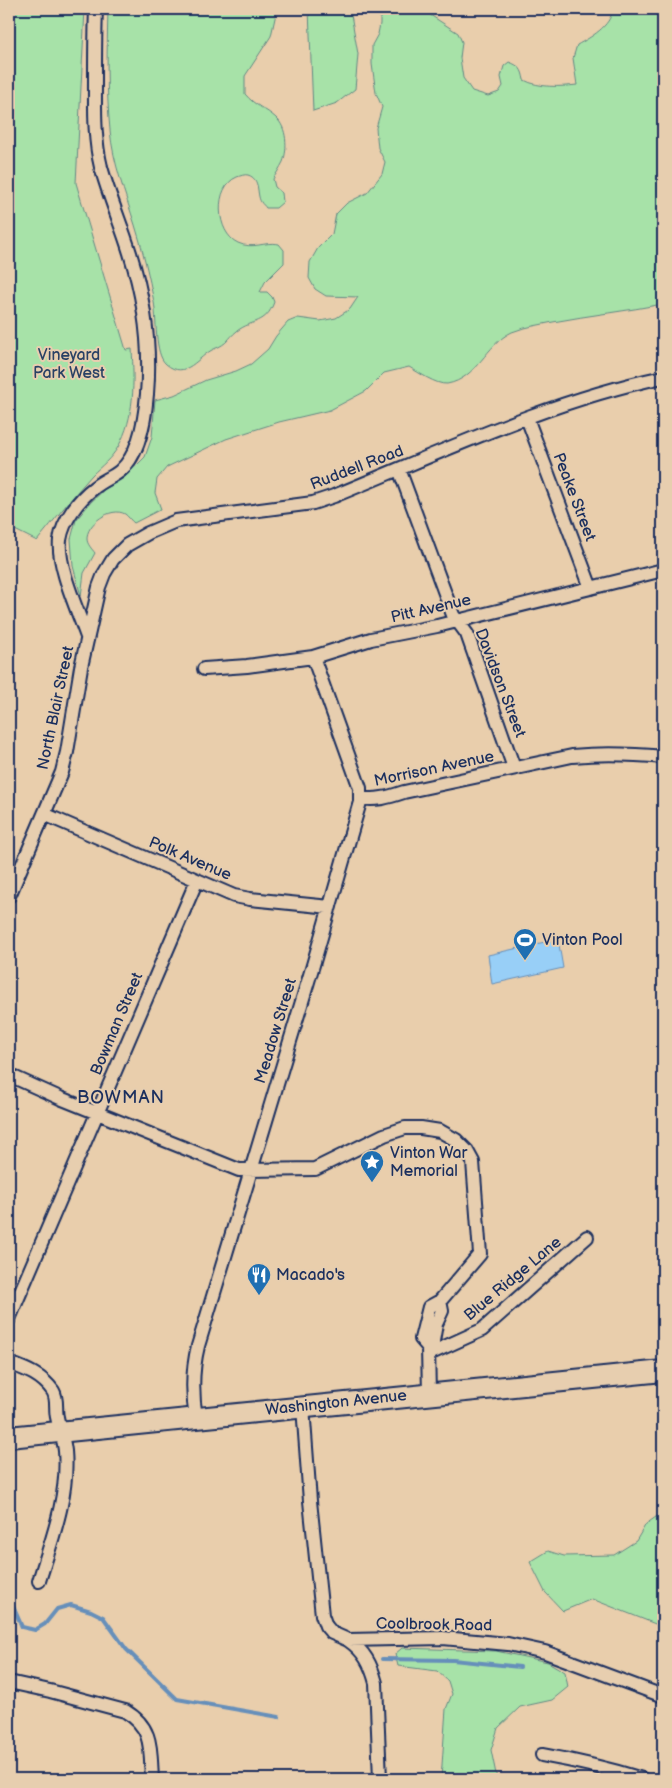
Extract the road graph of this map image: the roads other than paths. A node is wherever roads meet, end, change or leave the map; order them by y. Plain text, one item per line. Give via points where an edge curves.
1 (96, 9) edge
2 (663, 376) edge
3 (527, 418) junction
4 (399, 469) junction
5 (663, 570) edge
6 (591, 588) junction
7 (457, 621) junction
8 (87, 637) junction
9 (313, 657) junction
10 (204, 669) dead end
11 (663, 757) edge
12 (514, 768) junction
13 (360, 798) junction
14 (44, 814) junction
15 (197, 880) junction
16 (9, 896) edge
17 (330, 907) junction
18 (9, 1076) edge
19 (96, 1113) junction
20 (250, 1169) junction
21 (588, 1237) dead end
22 (9, 1319) edge
23 (429, 1350) junction
24 (9, 1362) edge
25 (663, 1371) edge
26 (430, 1394) junction
27 (303, 1407) junction
28 (196, 1418) junction
29 (61, 1432) junction
30 (9, 1437) edge
31 (39, 1581) dead end
32 (348, 1640) junction
33 (9, 1682) edge
34 (663, 1696) edge
35 (542, 1756) dead end
36 (152, 1779) edge
37 (380, 1779) edge
38 (642, 1779) edge

1 - 8 street via 97,138 107,188 139,283 145,316 148,372 145,411 135,451 120,471 95,486 82,499 69,517 60,540 61,564
2 - 3 street, Ruddell Road via 585,397
3 - 4 street, Ruddell Road
3 - 6 street, Peake Street
4 - 7 street, Davidson Street
4 - 8 street, Ruddell Road via 313,503 176,520 148,533 127,545 104,574
5 - 6 street, Pitt Avenue
6 - 7 street, Pitt Avenue
7 - 9 street, Pitt Avenue via 371,639
7 - 12 street, Davidson Street via 467,634
8 - 14 street, North Blair Street via 67,752
9 - 10 street, Pitt Avenue
9 - 13 street, Meadow Street via 360,788
11 - 12 street, Morrison Avenue via 600,753
12 - 13 street, Morrison Avenue via 382,799
13 - 17 street, Meadow Street
14 - 15 street, Polk Avenue
14 - 16 street, North Blair Street
15 - 17 street, Polk Avenue via 234,896
15 - 19 street, Bowman Street
17 - 20 street, Meadow Street
18 - 19 street, Blue Ridge Lane
19 - 20 street, Blue Ridge Lane via 233,1168
19 - 22 street, Bowman Street
20 - 23 street, Blue Ridge Lane via 315,1170 384,1135 405,1128 440,1131 467,1151 473,1162 480,1254 440,1301 442,1311
20 - 28 street, Meadow Street via 194,1362
21 - 23 street, Blue Ridge Lane via 482,1330
23 - 26 street, Blue Ridge Lane
24 - 29 street via 36,1375 54,1392
25 - 26 main road, Washington Avenue
26 - 27 main road, Washington Avenue
27 - 28 main road, Washington Avenue
27 - 32 street via 322,1615 332,1633
28 - 29 main road, Washington Avenue
29 - 30 main road, Washington Avenue
29 - 31 street via 65,1450 64,1488
32 - 34 street, Coolbrook Road via 442,1638 508,1644 545,1652
32 - 37 street via 367,1658 376,1683
33 - 36 street via 125,1711 135,1717 148,1737
35 - 38 street via 573,1760

